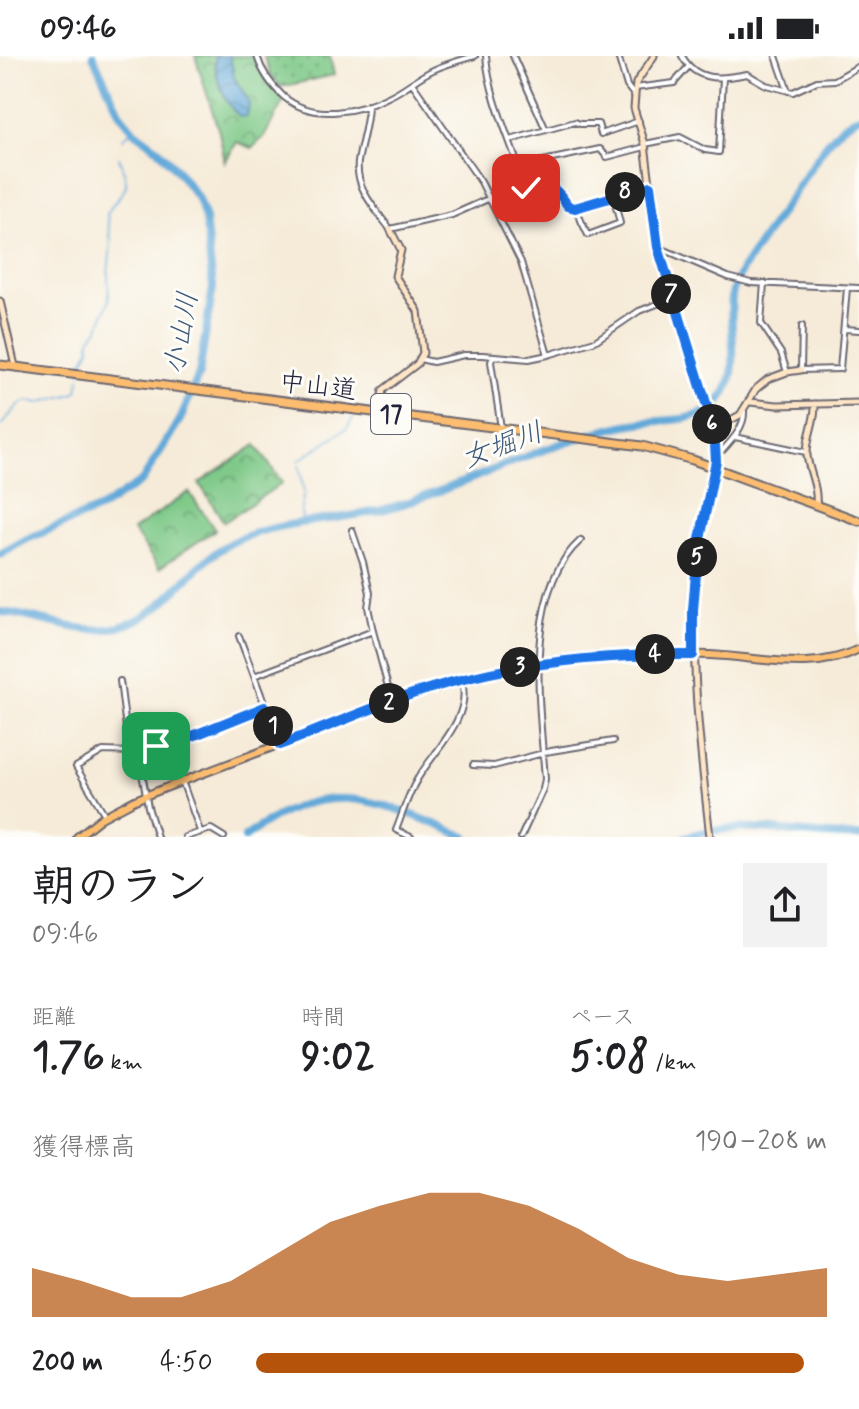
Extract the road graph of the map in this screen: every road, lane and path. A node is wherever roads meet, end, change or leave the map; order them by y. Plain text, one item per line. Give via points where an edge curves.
1 (257, 56) edge
2 (475, 56) edge
3 (486, 56) edge
4 (513, 56) edge
5 (618, 56) edge
6 (654, 56) edge
7 (682, 56) edge
8 (776, 56) edge
9 (689, 66) junction
10 (859, 66) edge
11 (723, 78) junction
12 (412, 83) junction
13 (635, 88) junction
14 (788, 91) junction
15 (634, 95) junction
16 (368, 105) junction
17 (639, 121) junction
18 (546, 130) junction
19 (510, 140) junction
20 (645, 146) junction
21 (519, 166) junction
22 (650, 186) junction
23 (526, 188) junction
24 (613, 196) junction
25 (489, 200) junction
26 (575, 208) junction
27 (390, 229) junction
28 (658, 247) junction
29 (764, 283) junction
30 (847, 288) junction
31 (859, 288) edge
32 (673, 298) junction
33 (0, 301) edge
34 (802, 326) dead end
35 (845, 329) junction
36 (859, 330) edge
37 (548, 355) junction
38 (493, 356) junction
39 (420, 359) junction
40 (0, 365) edge
41 (15, 366) junction
42 (801, 370) junction
43 (787, 372) junction
44 (750, 402) junction
45 (859, 403) edge
46 (815, 404) junction
47 (744, 411) junction
48 (379, 412) junction
49 (501, 428) junction
50 (714, 429) junction
51 (735, 437) junction
52 (723, 450) dead end
53 (807, 454) junction
54 (714, 467) junction
55 (816, 505) junction
56 (859, 521) edge
57 (352, 530) dead end
58 (581, 540) dead end
59 (373, 631) junction
60 (239, 636) dead end
61 (859, 649) edge
62 (693, 655) junction
63 (540, 663) junction
64 (254, 676) junction
65 (462, 679) junction
66 (120, 681) dead end
67 (392, 702) junction
68 (265, 707) junction
69 (613, 741) dead end
70 (280, 745) junction
71 (129, 752) junction
72 (543, 753) junction
73 (473, 765) dead end
74 (182, 781) junction
75 (145, 795) junction
76 (105, 815) junction
77 (200, 831) junction
78 (77, 837) edge
79 (157, 837) edge
80 (185, 837) edge
81 (224, 837) edge
82 (411, 837) edge
83 (521, 837) edge
84 (710, 837) edge

1 - 16 street via 268,81 300,109 343,111
2 - 12 street
3 - 19 street
4 - 18 street
5 - 15 street
6 - 13 street
7 - 9 street
8 - 14 street
9 - 11 street via 709,78
9 - 13 street via 674,83
10 - 14 street via 835,80
11 - 14 street via 747,74
11 - 20 street via 719,152 680,137
12 - 16 street
12 - 25 street
13 - 15 street
15 - 17 street
16 - 27 street via 359,176
17 - 18 street via 601,134 598,124 575,122
17 - 20 street
18 - 19 street
19 - 21 street
20 - 21 street via 607,157 600,149
20 - 22 street
21 - 23 street
22 - 24 street
22 - 28 street
23 - 25 street
23 - 26 street via 551,186
24 - 26 street
24 - 26 street via 620,223 588,235
25 - 27 street
25 - 37 street via 521,262
27 - 39 street via 401,250 397,281 419,315
28 - 29 street via 728,277
28 - 32 street
29 - 30 street
29 - 43 street via 761,323
30 - 31 street
30 - 35 street
32 - 37 street via 639,311 595,341
32 - 50 street
33 - 41 street
34 - 42 street
35 - 36 street
35 - 42 street via 840,369
37 - 38 street
38 - 39 street
38 - 49 street
39 - 48 street via 383,390
40 - 41 highway, 中山道 / 17
41 - 48 highway, 中山道 / 17
42 - 43 street
43 - 44 street via 761,384
44 - 46 street
44 - 47 street
45 - 46 street
46 - 53 street
47 - 50 street
47 - 51 street
48 - 49 highway, 中山道 / 17
49 - 54 highway, 中山道 / 17 via 638,445
50 - 54 street
51 - 52 street
51 - 53 street
53 - 55 street via 817,487
54 - 55 highway, 中山道 / 17
54 - 62 street via 697,561
55 - 56 highway, 中山道 / 17
57 - 59 street via 370,593
58 - 63 street via 550,585 543,607
59 - 64 street
59 - 67 street
60 - 64 street
61 - 62 main road via 807,663
62 - 63 main road via 630,654
62 - 84 street
63 - 65 main road
63 - 72 street
64 - 68 street
65 - 67 main road
65 - 82 street via 465,690 457,721 419,777 398,823 396,830
66 - 71 street
67 - 70 main road
68 - 70 street
68 - 71 street via 190,737
69 - 72 street
70 - 74 main road
71 - 75 street via 140,770
71 - 76 street via 103,751 76,767
72 - 73 street via 494,766
72 - 83 street via 543,789
74 - 75 main road
74 - 77 street
75 - 76 main road
75 - 79 street
76 - 78 main road
77 - 80 street
77 - 81 street via 215,829

